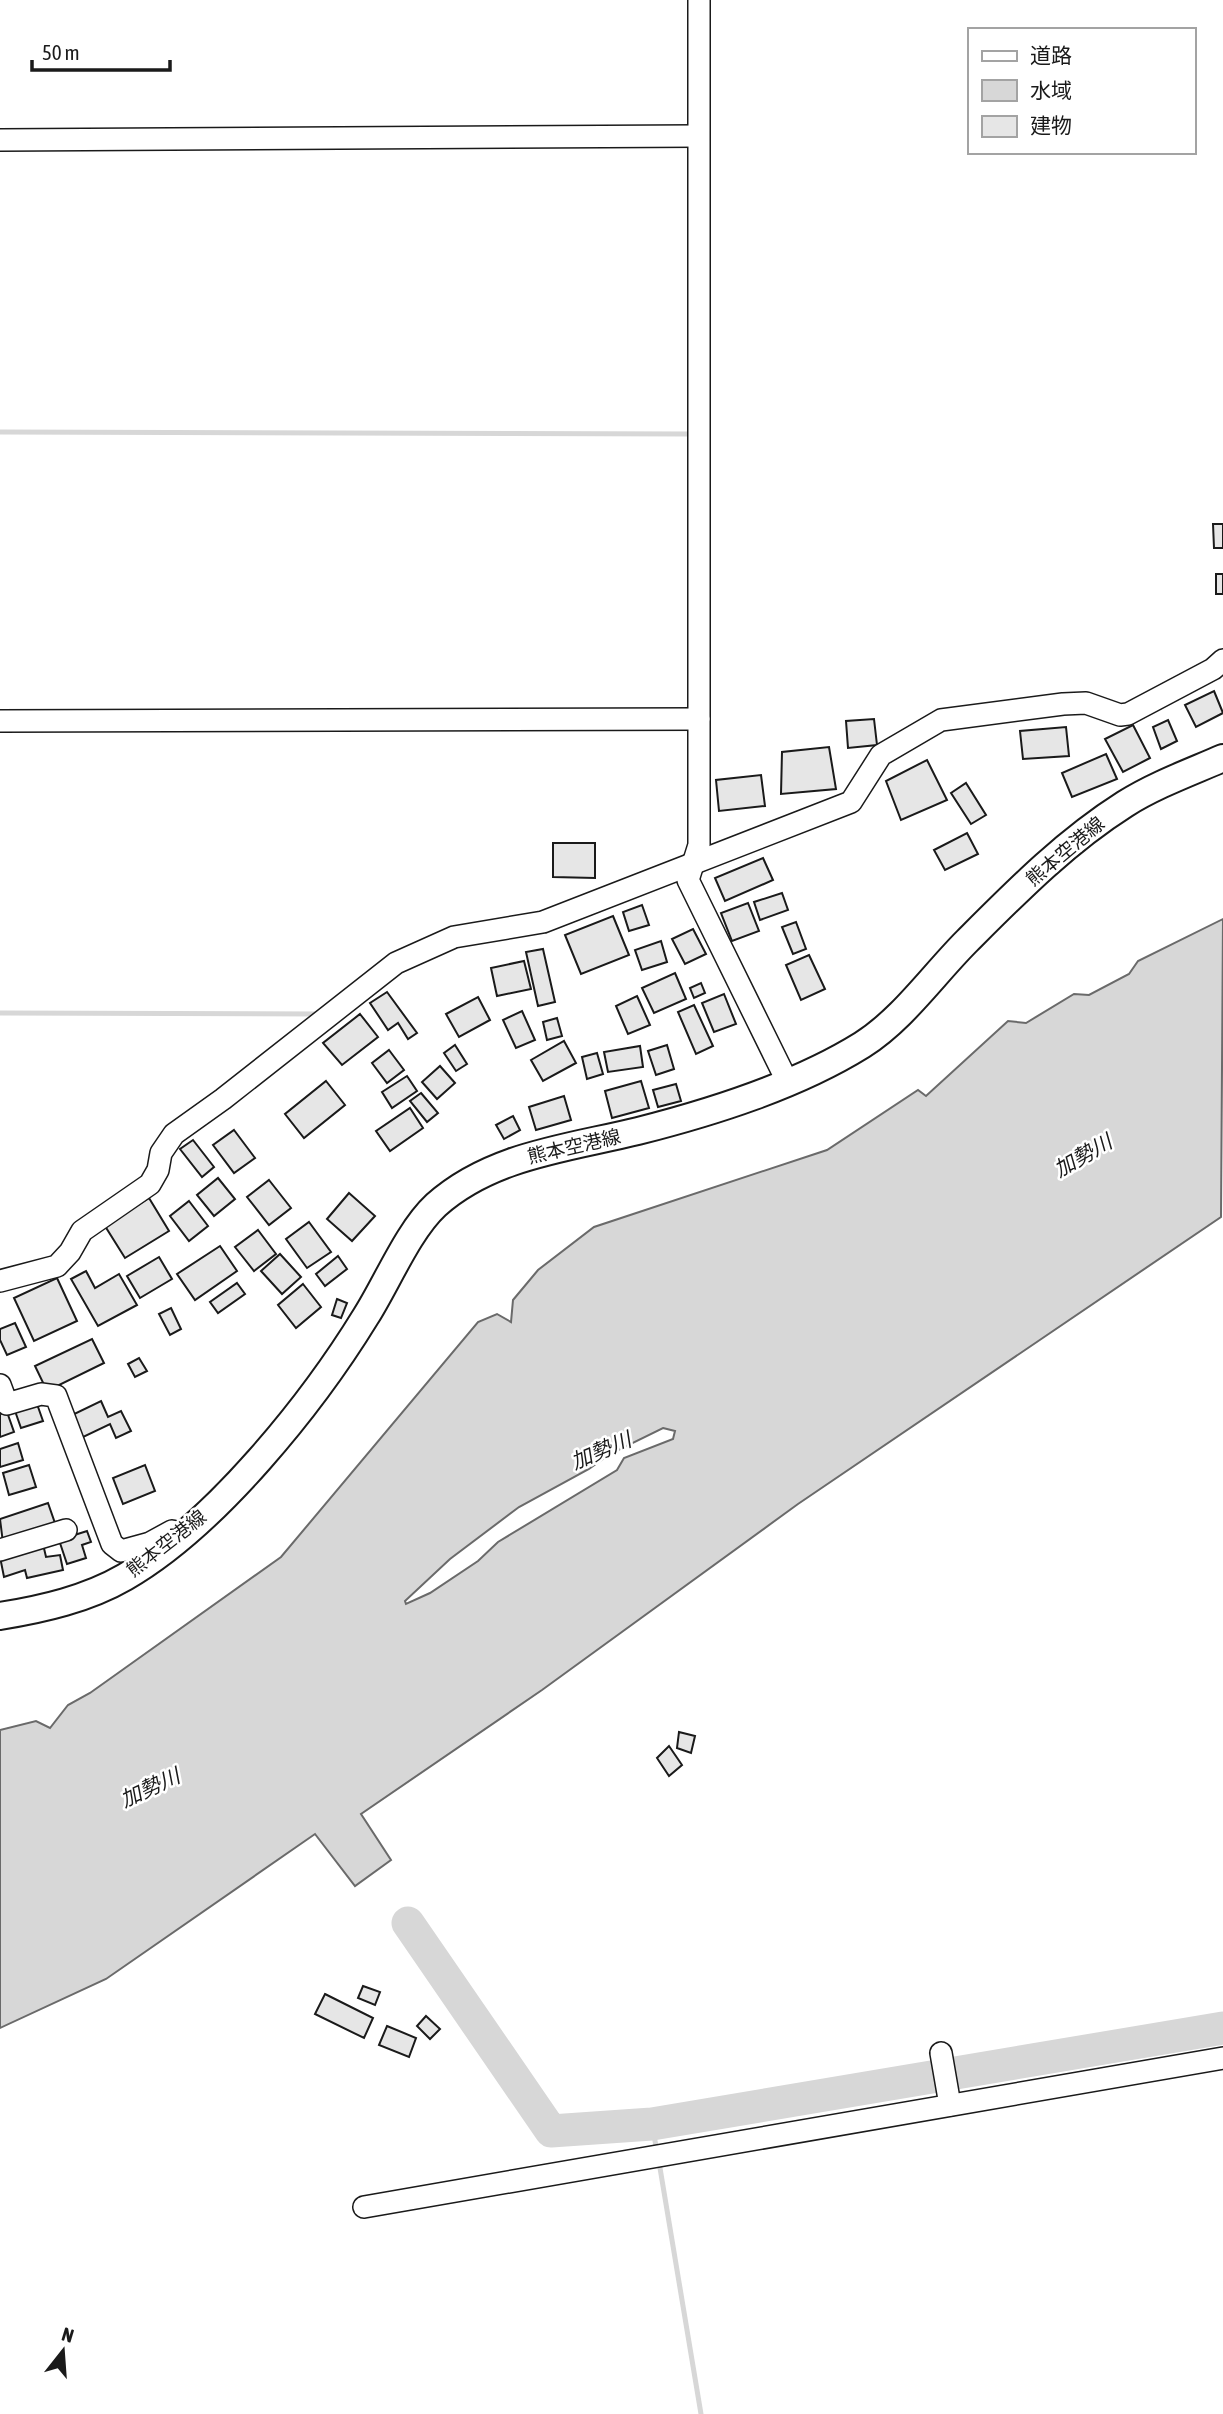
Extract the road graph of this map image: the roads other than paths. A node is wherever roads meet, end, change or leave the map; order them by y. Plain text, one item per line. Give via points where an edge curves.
1 (699, 0) edge
2 (698, 136) junction
3 (0, 139) edge
4 (1223, 660) edge
5 (699, 719) junction
6 (0, 721) edge
7 (1223, 758) edge
8 (691, 867) junction
9 (788, 1083) junction
10 (0, 1281) edge
11 (2, 1398) edge
12 (66, 1530) dead end
13 (184, 1534) junction
14 (0, 1550) edge
15 (0, 1616) edge
16 (941, 2053) dead end
17 (1223, 2058) edge
18 (950, 2102) junction
19 (364, 2207) dead end

1 - 2 street
2 - 3 street
2 - 5 street
4 - 8 street via 1128,714 1063,704 941,720 881,755 851,802
5 - 6 street
5 - 8 street via 699,845
7 - 9 main road, 熊本空港線 via 1128,802 1085,831 864,1043
8 - 9 street via 688,880
8 - 10 street via 543,922 454,937 396,963 174,1133 160,1153 150,1184 82,1231 57,1266
9 - 13 main road, 熊本空港線 via 642,1130 503,1163 434,1207 331,1369 244,1475
11 - 13 street via 56,1396 112,1544 121,1551 172,1531
12 - 14 street
13 - 15 main road, 熊本空港線 via 125,1577 62,1604
16 - 18 street
17 - 18 street
18 - 19 street

